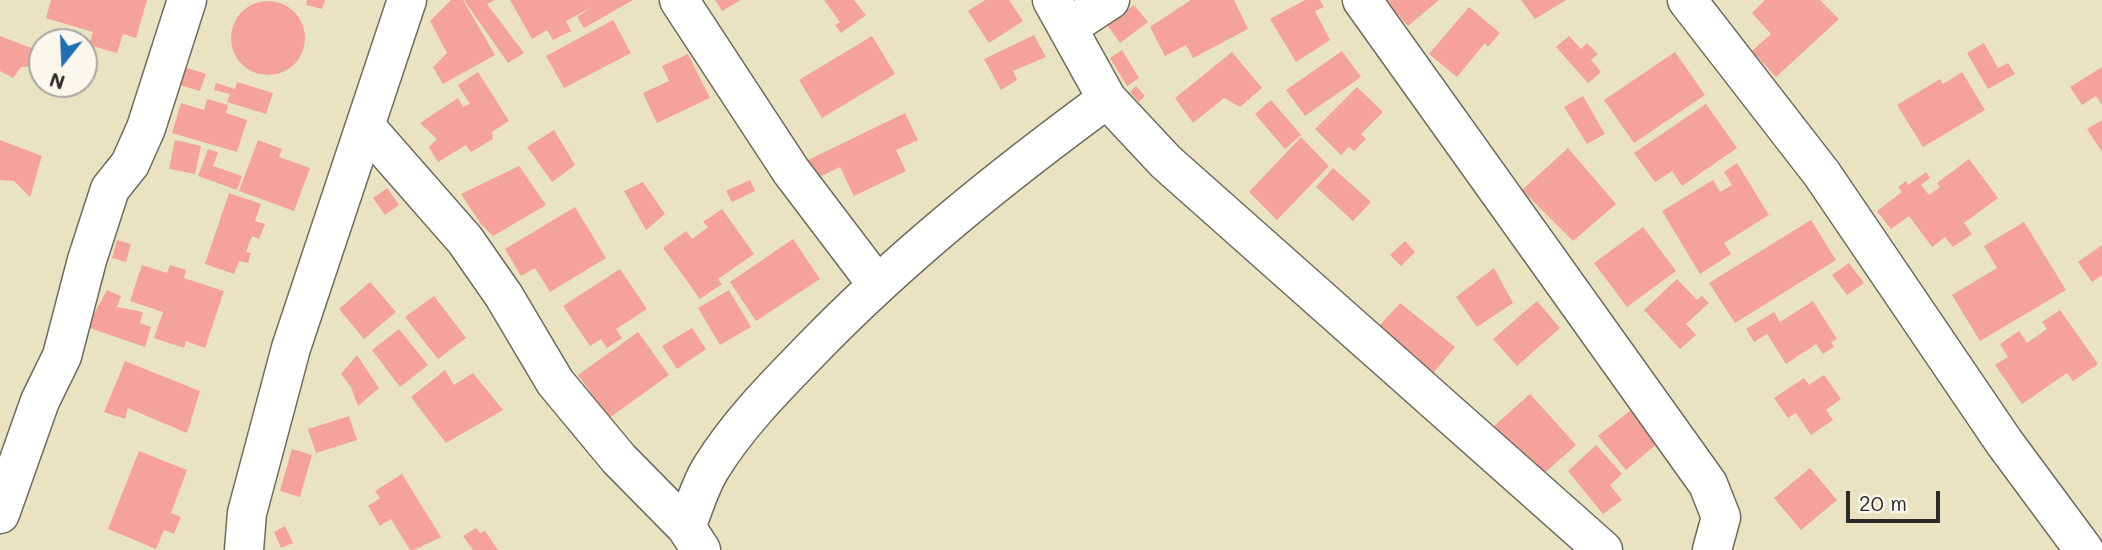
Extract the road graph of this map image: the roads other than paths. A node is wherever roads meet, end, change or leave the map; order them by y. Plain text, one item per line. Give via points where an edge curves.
1 (187, 0) edge
2 (407, 0) edge
3 (679, 0) edge
4 (1110, 0) edge
5 (1362, 0) edge
6 (1687, 0) edge
7 (1060, 13) edge
8 (1107, 100) junction
9 (366, 127) junction
10 (876, 283) junction
11 (0, 514) edge
12 (694, 538) edge
13 (244, 550) edge
14 (1603, 550) edge
15 (1712, 550) edge
16 (2084, 550) edge

1 - 11 street via 146,128 130,164 110,189 62,356 40,401
2 - 9 street
3 - 10 street via 791,171
4 - 7 street
5 - 15 street via 1708,484 1721,517
6 - 16 street via 1822,174
7 - 8 street
8 - 10 street via 1024,159
8 - 14 street via 1205,198
9 - 12 street via 465,240 562,391
9 - 13 street via 291,348 247,513
10 - 12 street via 744,422 710,470

